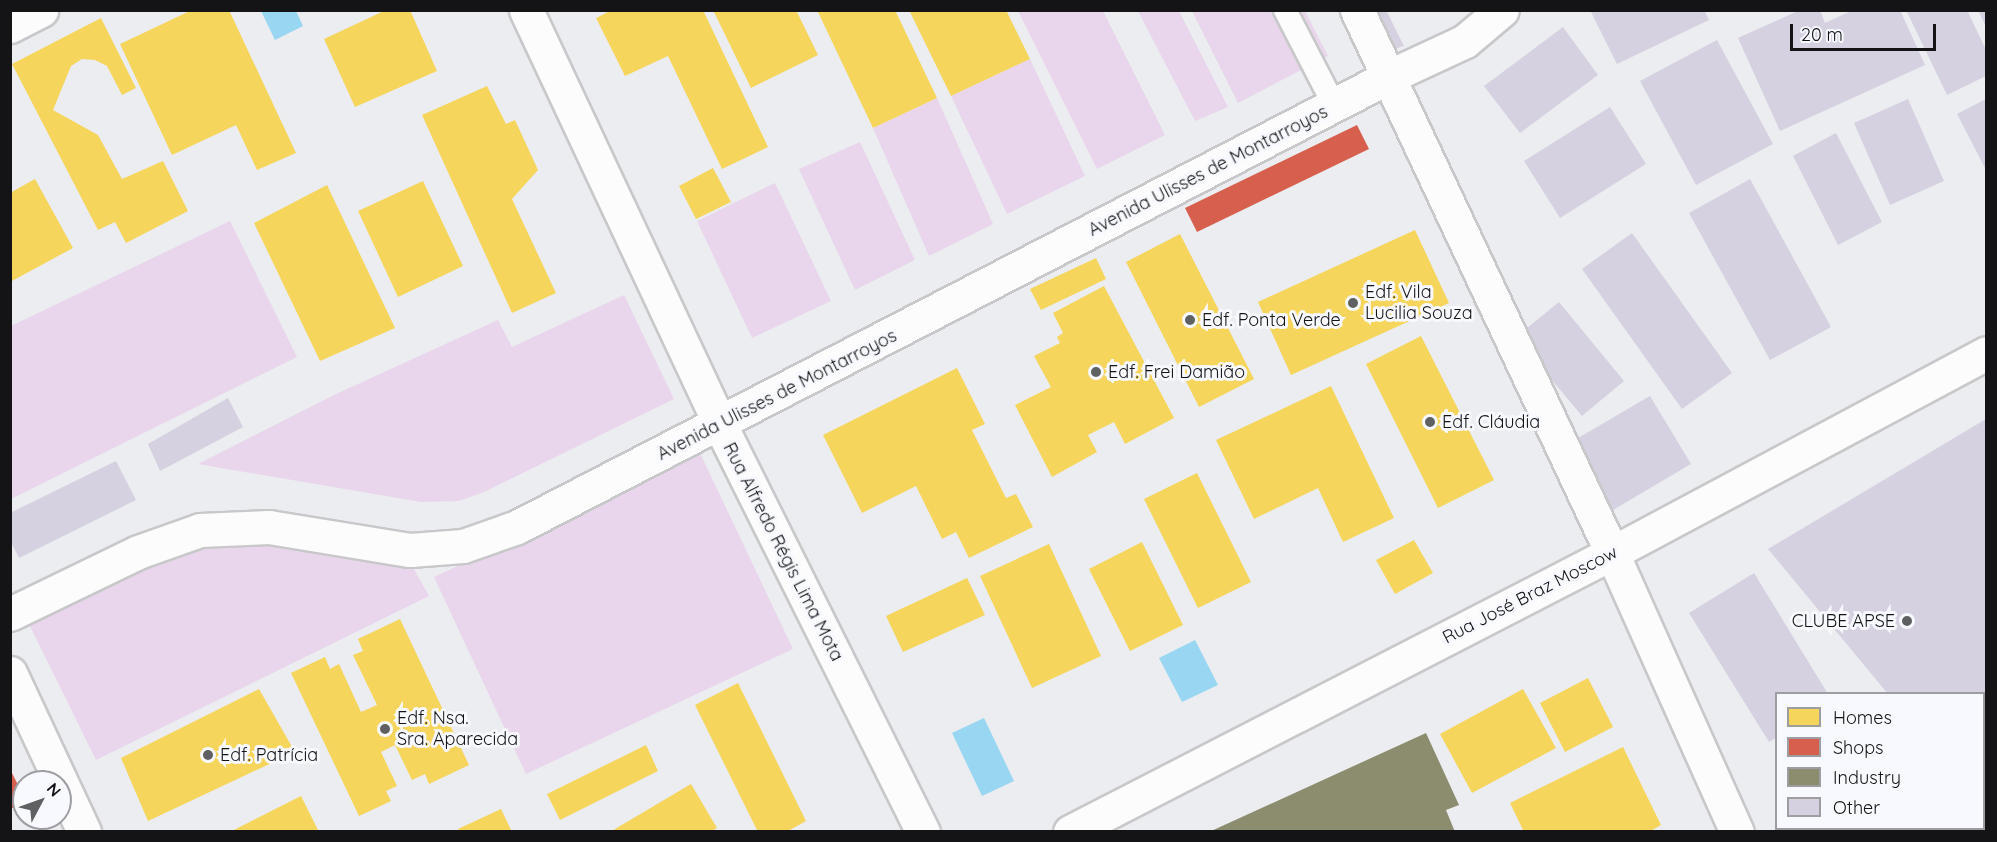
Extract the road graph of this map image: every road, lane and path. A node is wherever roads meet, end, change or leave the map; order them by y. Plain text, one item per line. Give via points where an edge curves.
1 (41, 10) edge
2 (526, 10) edge
3 (1285, 10) edge
4 (1357, 10) edge
5 (1502, 10) edge
6 (10, 26) edge
7 (1389, 76) junction
8 (1334, 105) junction
9 (1986, 352) edge
10 (720, 425) junction
11 (1612, 553) junction
12 (10, 614) edge
13 (10, 673) edge
14 (84, 831) edge
15 (923, 831) edge
16 (1070, 831) edge
17 (1737, 831) edge

1 - 6 street
2 - 10 street, Rua Alfredo Régis Lima Mota
3 - 8 lane
4 - 7 street
5 - 7 street, Avenida Ulisses de Montarroyos via 1465,41
7 - 8 street, Avenida Ulisses de Montarroyos
7 - 11 street
8 - 10 street, Avenida Ulisses de Montarroyos
9 - 11 street, Rua José Braz Moscow
10 - 12 street, Avenida Ulisses de Montarroyos via 517,527 463,546 410,550 268,527 200,530 138,552
10 - 15 street, Rua Alfredo Régis Lima Mota
11 - 16 street, Rua José Braz Moscow
11 - 17 street
13 - 14 street

